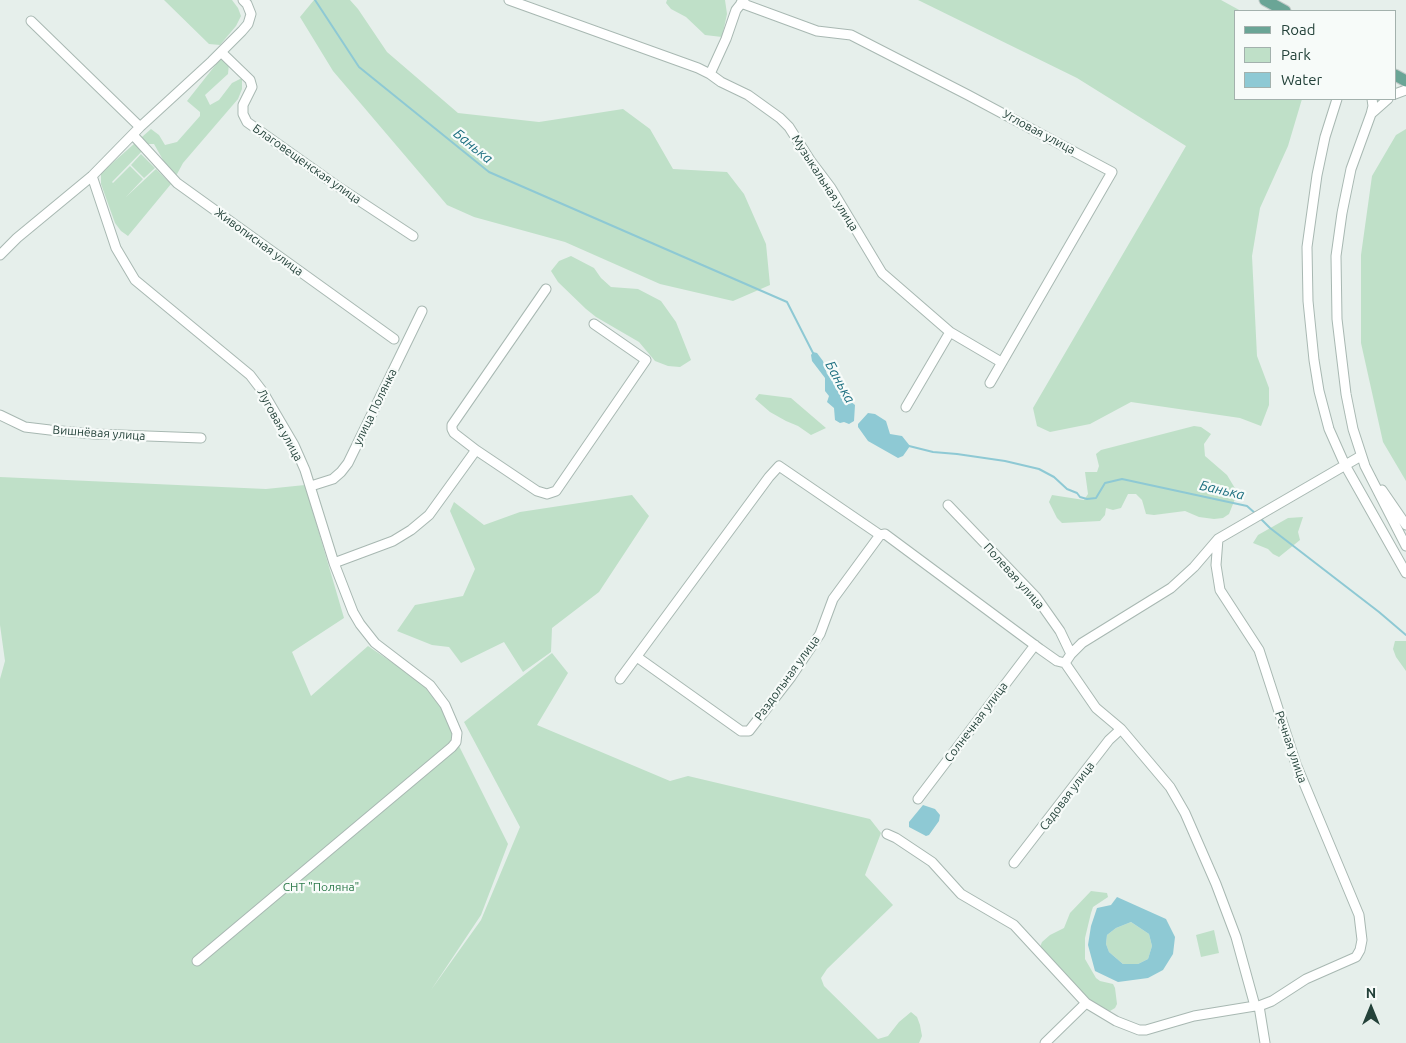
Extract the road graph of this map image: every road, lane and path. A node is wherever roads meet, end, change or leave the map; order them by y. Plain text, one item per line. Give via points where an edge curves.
1 (243, 0) edge
2 (508, 0) edge
3 (1265, 0) edge
4 (743, 2) edge
5 (1283, 10) edge
6 (31, 21) dead end
7 (221, 52) junction
8 (710, 74) junction
9 (1337, 100) edge
10 (1372, 100) edge
11 (1387, 100) edge
12 (1371, 114) junction
13 (140, 127) junction
14 (133, 135) junction
15 (92, 176) junction
16 (413, 236) dead end
17 (0, 255) edge
18 (546, 289) dead end
19 (422, 312) dead end
20 (594, 324) dead end
21 (950, 332) junction
22 (394, 339) dead end
23 (1001, 362) junction
24 (990, 383) dead end
25 (906, 407) dead end
26 (0, 415) edge
27 (201, 438) dead end
28 (476, 450) junction
29 (1361, 456) junction
30 (1345, 465) junction
31 (1365, 466) junction
32 (311, 486) junction
33 (948, 505) dead end
34 (1406, 525) edge
35 (880, 536) junction
36 (1218, 539) junction
37 (1406, 546) edge
38 (334, 563) junction
39 (1406, 573) edge
40 (1035, 645) junction
41 (1071, 654) junction
42 (637, 657) junction
43 (1065, 663) junction
44 (620, 679) dead end
45 (1121, 730) junction
46 (918, 799) dead end
47 (887, 834) dead end
48 (1014, 863) dead end
49 (197, 961) dead end
50 (1086, 1003) junction
51 (1257, 1006) junction
52 (1045, 1043) edge
53 (1265, 1043) edge

1 - 7 street via 250,9 248,24
2 - 8 street, Музыкальная улица
3 - 5 main road
4 - 8 street via 736,10
4 - 23 street, Угловая улица via 817,31 851,35 1112,172
6 - 13 street
7 - 13 street
7 - 16 street, Благовещенская улица via 250,80 252,87 243,105 247,122
8 - 21 street, Музыкальная улица via 748,95 789,127 831,188 882,273
9 - 30 street via 1317,175 1307,256 1308,301 1319,391 1329,429
10 - 12 street
11 - 12 street
12 - 29 street via 1351,169 1336,256 1338,327 1346,394
13 - 14 street
14 - 15 street
14 - 22 street, Живописная улица via 177,183
15 - 17 street
15 - 32 street, Луговая улица via 116,248 135,280 250,375 294,445
18 - 28 street via 452,424 454,433
19 - 32 street, улица Полянка via 348,463 333,479
20 - 28 street via 646,360 556,491 547,494 537,491
21 - 23 street, Музыкальная улица
21 - 25 street
23 - 24 street, Угловая улица
26 - 27 street, Вишнёвая улица via 25,426 50,430
28 - 38 street via 429,515 411,530
29 - 30 street
29 - 31 street
30 - 36 street
30 - 39 street
31 - 34 street
31 - 37 street
32 - 38 street, Луговая улица
33 - 41 street, Полевая улица via 1036,597 1060,631
35 - 40 street via 885,534
35 - 42 street via 780,466
35 - 42 street, Раздольная улица via 833,599 820,634 749,731 741,731
36 - 41 street via 1171,588 1110,624
36 - 51 street, Речная улица via 1216,565 1220,590 1259,650 1296,764 1358,915 1362,940 1356,957
38 - 49 street, Луговая улица via 353,612 368,636 430,686 445,705 454,724 456,742
40 - 43 street
40 - 46 street, Солнечная улица
41 - 43 street
42 - 44 street
43 - 45 street via 1096,708
45 - 48 street, Садовая улица via 1109,740
45 - 51 street via 1170,787 1185,813 1236,937
47 - 50 street via 932,862 961,894 1014,925
50 - 51 street via 1139,1030 1194,1016
50 - 52 street
51 - 53 street

